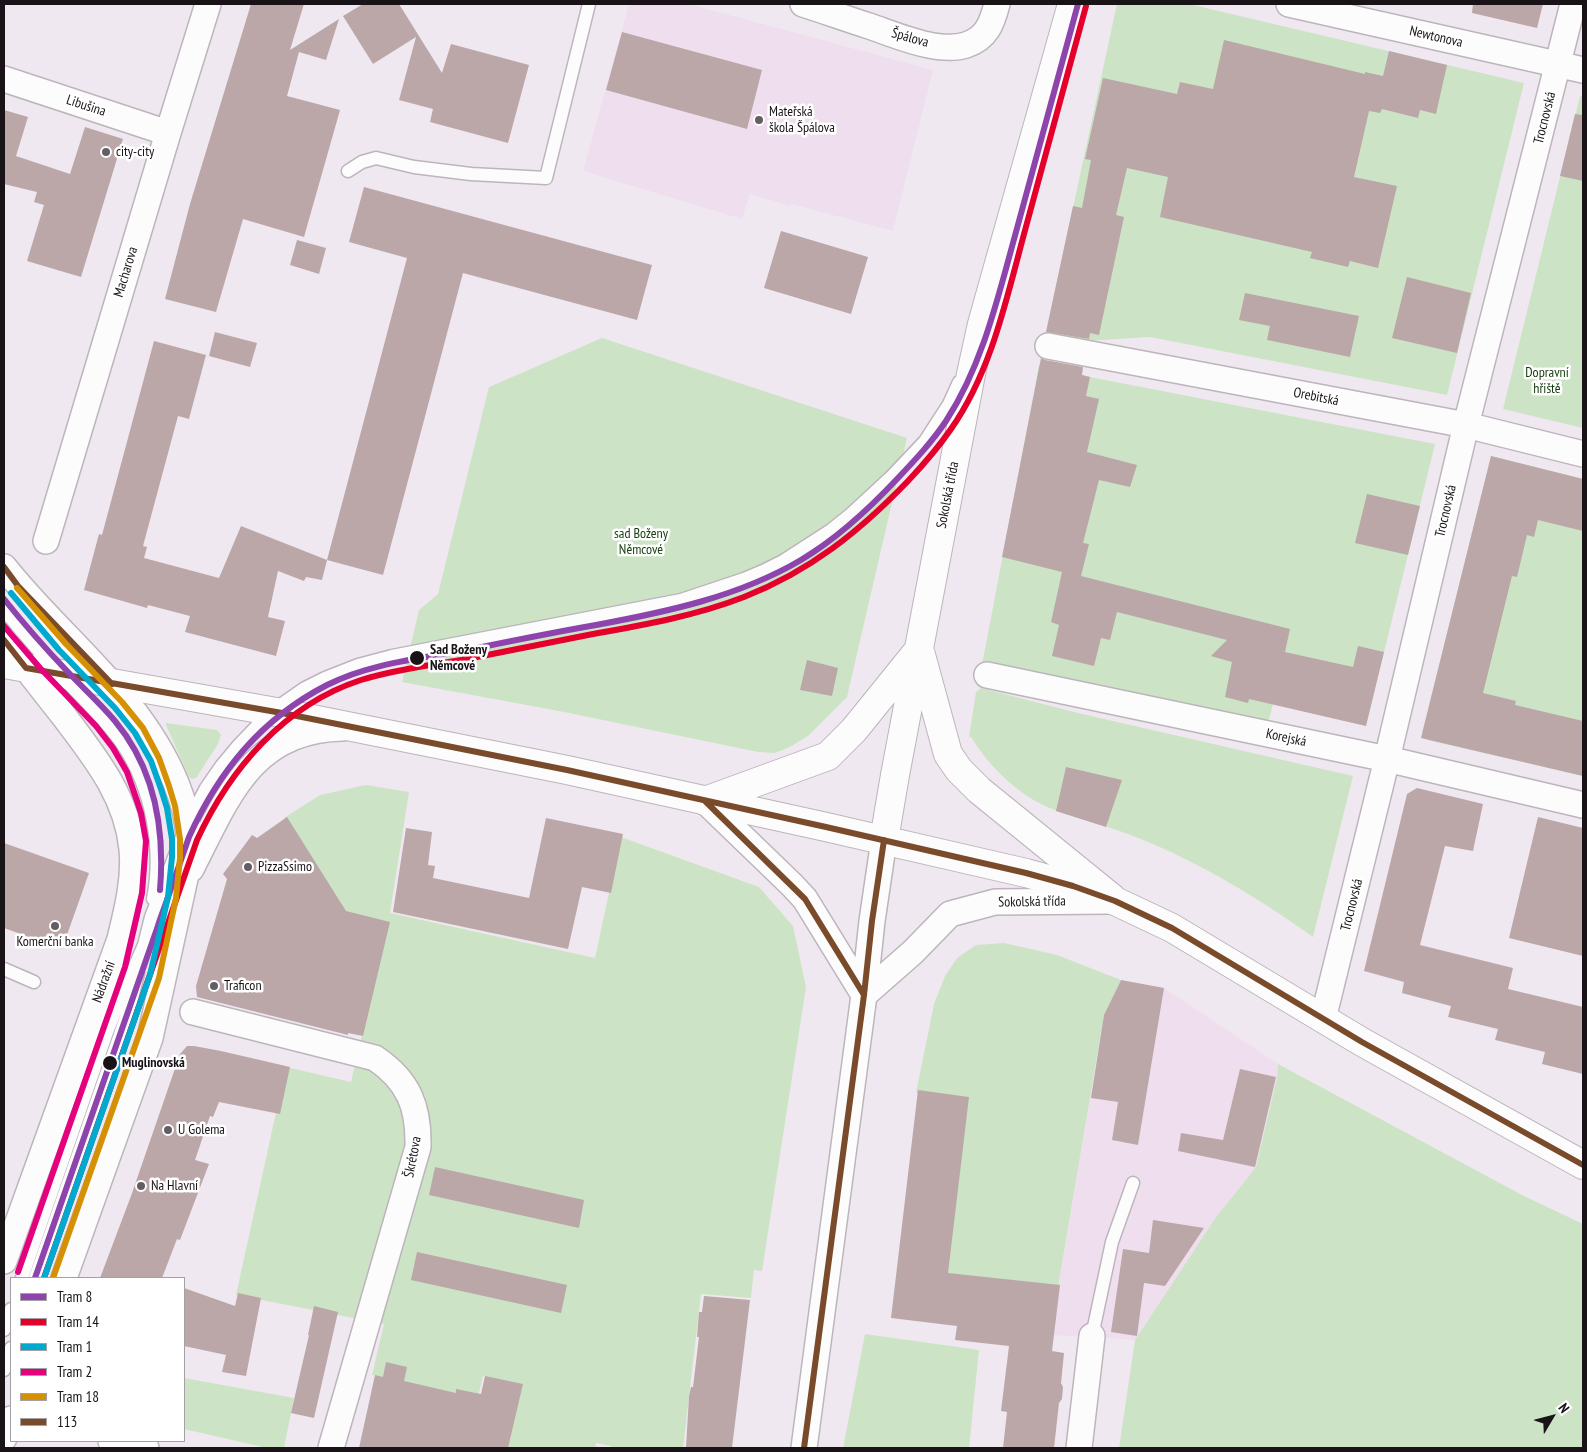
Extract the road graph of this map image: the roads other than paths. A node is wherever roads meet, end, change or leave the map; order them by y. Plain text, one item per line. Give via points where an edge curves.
1 (208, 4) edge
2 (589, 4) edge
3 (803, 4) edge
4 (997, 4) edge
5 (1072, 4) edge
6 (1289, 4) edge
7 (1574, 4) edge
8 (1558, 64) junction
9 (1583, 70) edge
10 (4, 79) edge
11 (168, 133) junction
12 (348, 171) dead end
13 (982, 324) junction
14 (1048, 346) dead end
15 (1466, 425) junction
16 (1583, 454) edge
17 (46, 541) dead end
18 (4, 567) edge
19 (4, 610) edge
20 (4, 640) edge
21 (919, 649) junction
22 (15, 666) edge
23 (59, 674) junction
24 (987, 675) dead end
25 (112, 684) junction
26 (273, 712) junction
27 (354, 728) junction
28 (1387, 759) junction
29 (705, 801) junction
30 (1583, 805) edge
31 (187, 824) junction
32 (884, 840) junction
33 (184, 882) junction
34 (1115, 901) junction
35 (144, 945) junction
36 (4, 969) edge
37 (34, 982) dead end
38 (864, 996) junction
39 (193, 1012) dead end
40 (1323, 1019) junction
41 (1583, 1165) edge
42 (1133, 1183) dead end
43 (4, 1261) edge
44 (22, 1277) edge
45 (36, 1277) edge
46 (64, 1277) edge
47 (10, 1312) edge
48 (4, 1330) edge
49 (1092, 1336) joint
50 (10, 1351) edge
51 (4, 1370) edge
52 (116, 1442) edge
53 (146, 1448) edge
54 (331, 1448) edge
55 (804, 1448) edge
56 (1079, 1448) edge

1 - 11 street, Macharova
2 - 12 lane via 546,178 471,174 414,167 376,158
3 - 4 street, Špálova via 912,40 949,47 968,44 981,36 992,24
5 - 13 main road, Sokolská třída
6 - 8 street, Newtonova
7 - 8 street, Trocnovská
8 - 9 street, Newtonova
8 - 15 street, Trocnovská
10 - 11 street, Libušina
11 - 17 street, Macharova
13 - 21 main road, Sokolská třída
13 - 26 lane via 949,404 926,441 851,514 783,561 744,579 681,600 364,663 314,683
14 - 15 street, Orebitská
15 - 16 street, Orebitská
15 - 28 street, Trocnovská
18 - 25 street via 18,586
19 - 23 lane
20 - 22 street, Nádražní
21 - 29 main road via 854,730 828,756
21 - 32 main road, Sokolská třída
21 - 34 main road via 948,754 959,770
22 - 23 main road
22 - 43 street, Nádražní via 93,754 113,785 130,833 132,873 120,939
23 - 25 main road
23 - 35 lane via 122,743 146,794 157,857
24 - 28 street, Korejská
25 - 26 main road
25 - 31 street via 146,728 168,765 184,804
26 - 27 main road
26 - 31 lane via 222,765
27 - 29 main road
27 - 33 street via 300,735 260,757 230,795
28 - 30 street, Korejská
28 - 40 street, Trocnovská
29 - 32 main road
29 - 38 street via 805,899
31 - 33 street via 189,851
31 - 35 lane via 151,917
32 - 34 main road via 1026,873
32 - 38 street, Sokolská třída
33 - 46 street via 150,1038
34 - 38 street, Sokolská třída via 995,902 950,914
34 - 40 main road via 1172,928
35 - 44 lane via 110,1024
35 - 45 lane via 131,1003
36 - 37 lane
38 - 55 street, Sokolská třída
39 - 54 street, Škrétova via 375,1058 393,1071 416,1111 418,1148
40 - 41 main road
42 - 49 lane via 1112,1242
47 - 48 lane
49 - 56 street
50 - 51 lane
52 - 53 street

